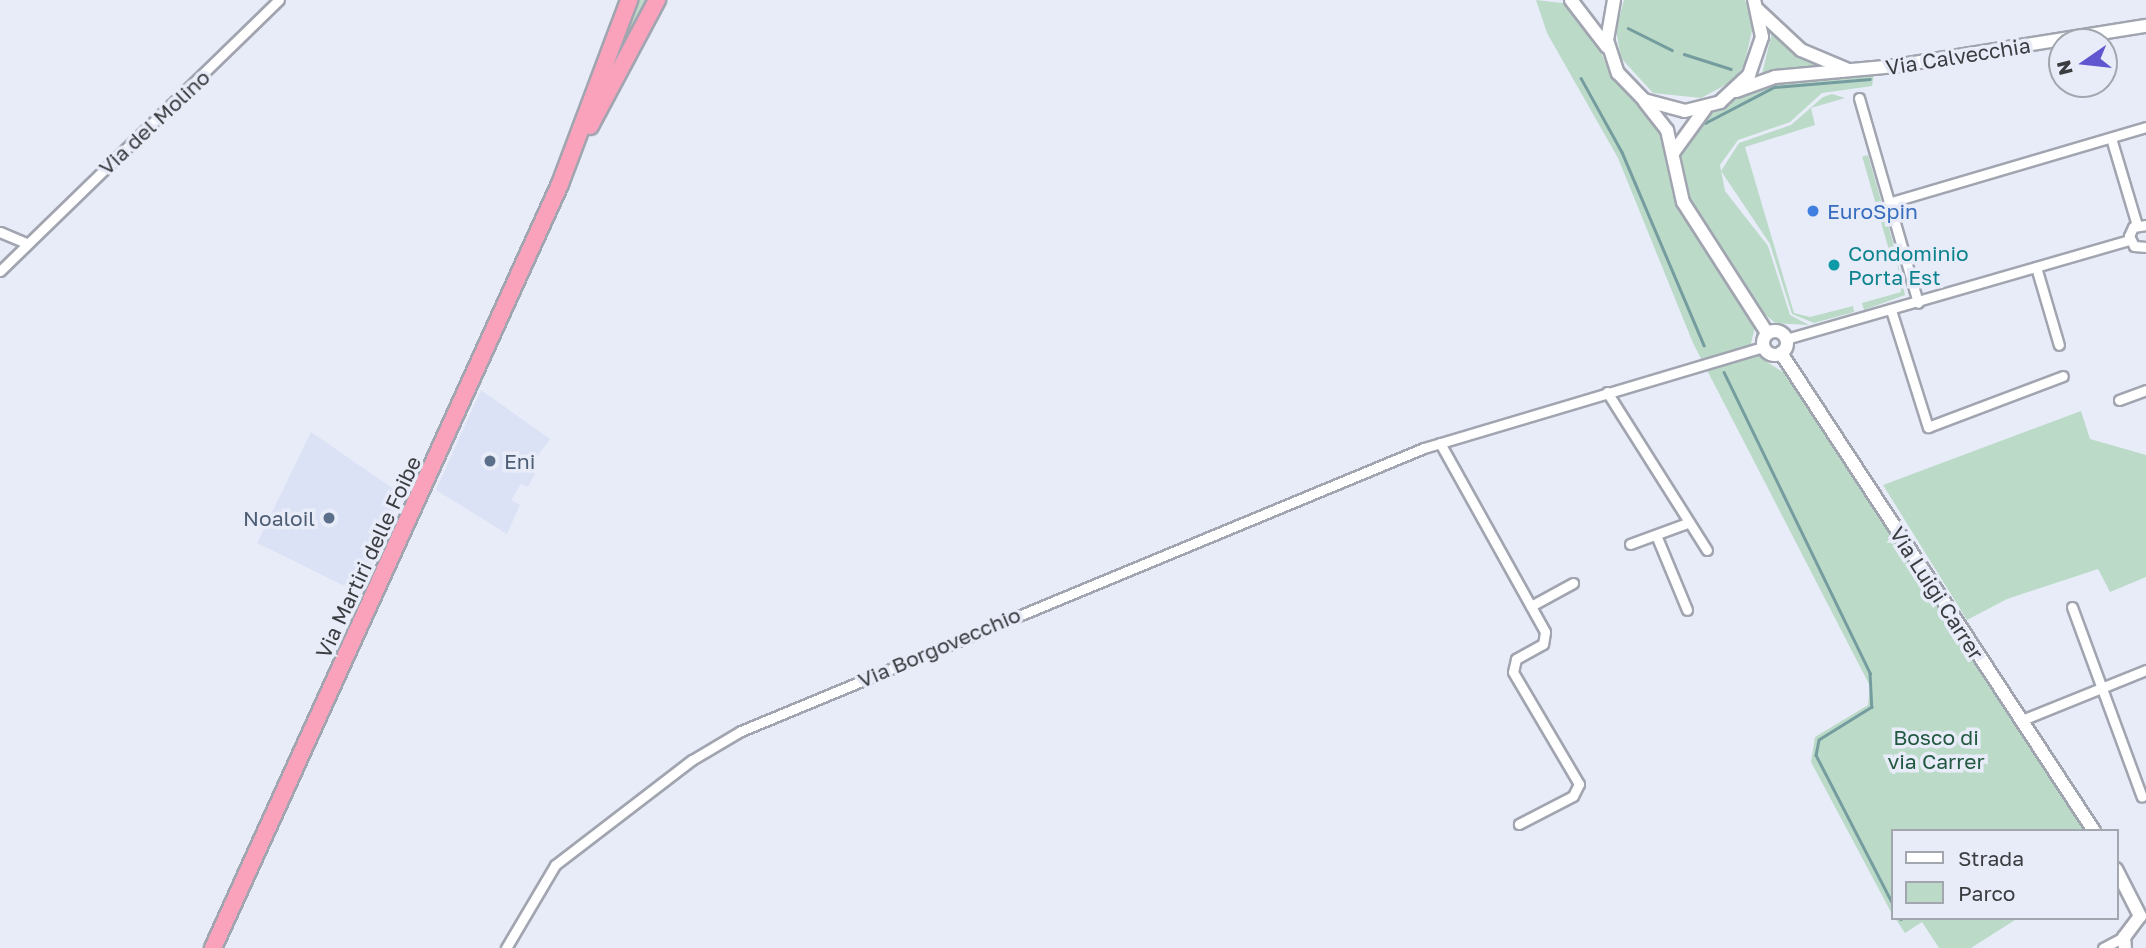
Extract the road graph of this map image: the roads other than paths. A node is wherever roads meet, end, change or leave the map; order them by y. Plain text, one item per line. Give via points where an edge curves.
1 (279, 0) edge
2 (629, 0) edge
3 (657, 0) edge
4 (1571, 0) edge
5 (1614, 0) edge
6 (1756, 4) edge
7 (2146, 26) edge
8 (1608, 49) junction
9 (1854, 70) junction
10 (1736, 91) junction
11 (1641, 97) junction
12 (1859, 98) dead end
13 (1707, 107) junction
14 (2146, 127) edge
15 (2111, 138) junction
16 (1673, 153) junction
17 (559, 184) junction
18 (1888, 203) junction
19 (2141, 225) edge
20 (0, 232) edge
21 (2130, 240) junction
22 (28, 244) junction
23 (2146, 248) edge
24 (2036, 267) junction
25 (0, 271) edge
26 (1918, 303) junction
27 (1891, 310) junction
28 (1767, 333) junction
29 (1787, 339) junction
30 (2059, 345) dead end
31 (1763, 346) junction
32 (1781, 354) junction
33 (2063, 376) dead end
34 (2146, 390) edge
35 (1607, 392) junction
36 (2119, 400) dead end
37 (1440, 443) junction
38 (1688, 523) junction
39 (1656, 535) junction
40 (1630, 544) dead end
41 (1707, 550) dead end
42 (1573, 583) dead end
43 (1531, 606) junction
44 (2072, 607) dead end
45 (1687, 610) dead end
46 (2146, 670) edge
47 (2101, 687) junction
48 (2022, 720) junction
49 (2142, 797) dead end
50 (1519, 824) dead end
51 (2094, 829) edge
52 (2118, 873) edge
53 (2143, 920) edge
54 (2124, 943) edge
55 (213, 948) edge
56 (506, 948) edge
57 (2103, 948) edge

1 - 22 street, Via del Molino
2 - 17 highway, Via Martiri delle Foibe
3 - 17 highway, Via Martiri delle Foibe
4 - 8 street
5 - 8 street
6 - 9 street, Via Calvecchia via 1801,50
6 - 10 street via 1759,53
7 - 9 street, Via Calvecchia
8 - 11 street via 1620,78
9 - 10 street, Via Calvecchia via 1775,77
10 - 13 street, Via Calvecchia
11 - 13 street via 1674,110
11 - 16 street via 1667,130
12 - 18 street
13 - 16 street
14 - 15 street
15 - 18 street
15 - 19 street
16 - 28 street via 1683,202
17 - 55 highway, Via Martiri delle Foibe
18 - 26 street
19 - 21 street
20 - 22 street
21 - 23 street
21 - 24 street
22 - 25 street, Via del Molino
24 - 26 street
24 - 30 street
26 - 27 street
27 - 29 street
27 - 33 street via 1928,427
28 - 29 street via 1780,332
28 - 31 street
29 - 32 street
31 - 32 street
31 - 35 street, Via Borgovecchio
32 - 48 street, Via Luigi Carrer
34 - 36 street
35 - 37 street, Via Borgovecchio
35 - 38 street
37 - 43 street
37 - 56 street, Via Borgovecchio via 1167,551 723,740 555,865
38 - 39 street
38 - 41 street
39 - 40 street
39 - 45 street
42 - 43 street
43 - 50 street via 1546,640 1516,660 1513,672 1579,784 1573,796
44 - 47 street
46 - 47 street
47 - 48 street
47 - 49 street
48 - 51 street, Via Luigi Carrer
52 - 53 street
53 - 54 street
54 - 57 street

